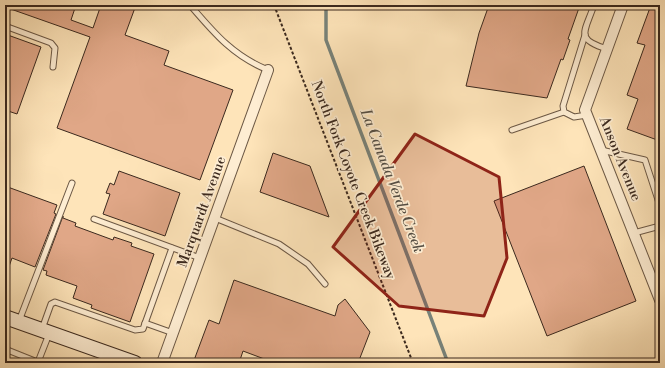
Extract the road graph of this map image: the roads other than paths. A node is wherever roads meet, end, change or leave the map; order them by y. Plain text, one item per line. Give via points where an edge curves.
1 (190, 5) edge
2 (594, 5) edge
3 (623, 5) edge
4 (5, 26) edge
5 (585, 36) junction
6 (607, 49) junction
7 (53, 67) dead end
8 (268, 70) joint
9 (564, 112) junction
10 (587, 115) junction
11 (512, 130) dead end
12 (601, 150) junction
13 (72, 184) dead end
14 (660, 206) edge
15 (215, 218) junction
16 (94, 219) dead end
17 (660, 226) edge
18 (634, 233) junction
19 (172, 248) junction
20 (200, 258) junction
21 (325, 284) dead end
22 (660, 300) edge
23 (5, 317) edge
24 (19, 322) junction
25 (145, 323) junction
26 (46, 331) junction
27 (173, 333) junction
28 (5, 349) edge
29 (39, 363) edge
30 (135, 363) edge
31 (162, 363) edge

1 - 8 lane via 221,42 253,64
2 - 5 lane
3 - 6 street, Anson Avenue
4 - 7 lane via 51,43 55,48
5 - 6 lane via 592,45
5 - 9 lane via 563,101
6 - 10 street, Anson Avenue via 585,110
8 - 15 street, Marquardt Avenue
9 - 10 lane via 574,117
9 - 11 lane
10 - 12 street, Anson Avenue
12 - 14 lane via 645,160
12 - 18 street, Anson Avenue
13 - 24 lane
15 - 20 street, Marquardt Avenue
15 - 21 lane via 279,244 308,264
16 - 19 lane
17 - 18 lane
18 - 22 street, Anson Avenue
19 - 20 lane
19 - 25 lane
20 - 27 street, Marquardt Avenue
23 - 24 street
24 - 26 street
25 - 26 lane via 143,329 135,330 55,302 52,304
25 - 27 lane
26 - 29 lane
26 - 30 street
27 - 31 street, Marquardt Avenue
28 - 29 lane

